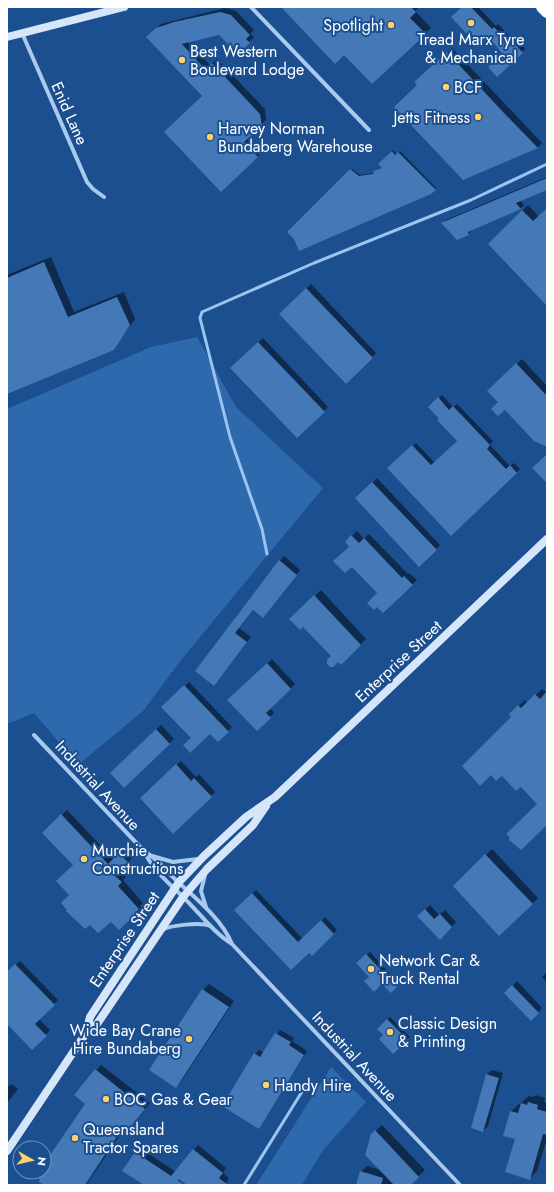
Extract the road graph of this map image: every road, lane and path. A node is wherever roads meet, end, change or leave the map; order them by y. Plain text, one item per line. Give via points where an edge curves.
1 (124, 7) edge
2 (251, 7) edge
3 (542, 7) edge
4 (547, 12) edge
5 (22, 32) junction
6 (7, 37) edge
7 (369, 130) dead end
8 (104, 197) dead end
9 (547, 539) edge
10 (34, 735) dead end
11 (267, 804) junction
12 (144, 851) junction
13 (152, 856) junction
14 (204, 856) junction
15 (207, 869) junction
16 (178, 882) junction
17 (174, 890) junction
18 (189, 890) junction
19 (183, 897) junction
20 (207, 911) junction
21 (212, 927) junction
22 (160, 932) junction
23 (232, 944) junction
24 (86, 1033) junction
25 (7, 1151) edge
26 (460, 1185) edge

1 - 5 street
2 - 7 street
3 - 4 highway
5 - 6 street
5 - 8 street, Enid Lane via 87,182
9 - 11 street, Enterprise Street
10 - 12 street, Industrial Avenue
11 - 14 street, Enterprise Street via 246,817
11 - 15 street, Enterprise Street via 253,825
12 - 13 street, Industrial Avenue
12 - 17 street, Industrial Avenue via 150,864
13 - 14 street via 181,862
13 - 16 street, Industrial Avenue
14 - 16 street, Enterprise Street
15 - 18 street, Enterprise Street
15 - 20 street via 201,891
16 - 17 street, Enterprise Street
16 - 18 street, Industrial Avenue
17 - 19 street, Industrial Avenue
17 - 24 street, Enterprise Street via 90,1017
18 - 19 street, Enterprise Street
18 - 20 street, Industrial Avenue
19 - 21 street, Industrial Avenue
19 - 22 street, Enterprise Street
20 - 23 street, Industrial Avenue via 227,931
21 - 22 street via 202,924 168,927
21 - 23 street, Industrial Avenue
22 - 24 street, Enterprise Street via 98,1024
23 - 26 street, Industrial Avenue
24 - 25 street, Enterprise Street

